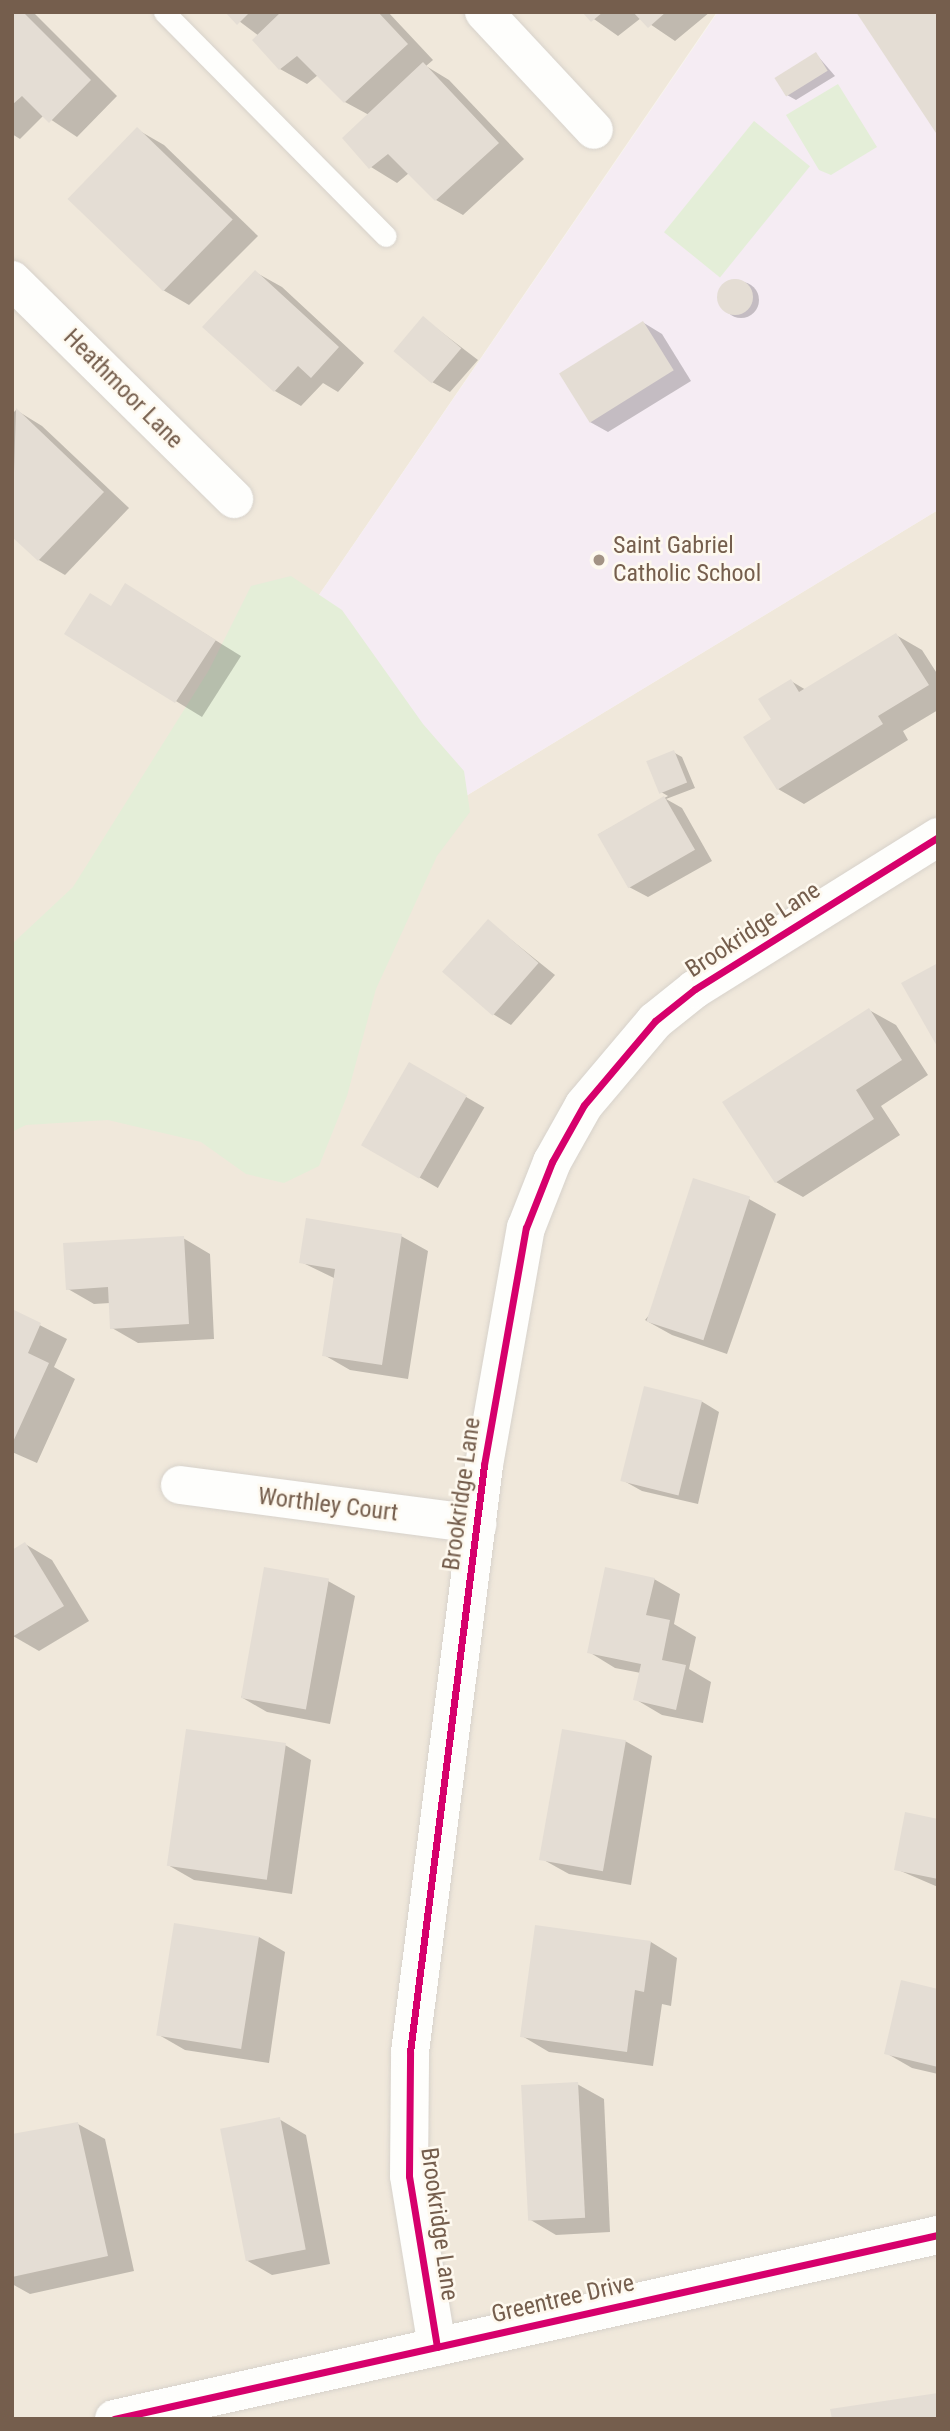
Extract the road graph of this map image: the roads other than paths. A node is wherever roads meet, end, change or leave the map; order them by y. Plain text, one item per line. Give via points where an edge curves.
1 (164, 12) edge
2 (484, 12) edge
3 (594, 130) dead end
4 (386, 236) dead end
5 (12, 280) edge
6 (234, 499) dead end
7 (938, 837) edge
8 (180, 1485) dead end
9 (477, 1524) junction
10 (938, 2235) edge
11 (437, 2347) junction
12 (114, 2419) edge

1 - 4 lane
2 - 3 street
5 - 6 street, Heathmoor Lane
7 - 9 street, Brookridge Lane via 695,989 655,1021 584,1105 552,1162 526,1228
8 - 9 street, Worthley Court
9 - 11 street, Brookridge Lane via 410,2052 409,2176
10 - 11 street, Greentree Drive
11 - 12 street, Greentree Drive

